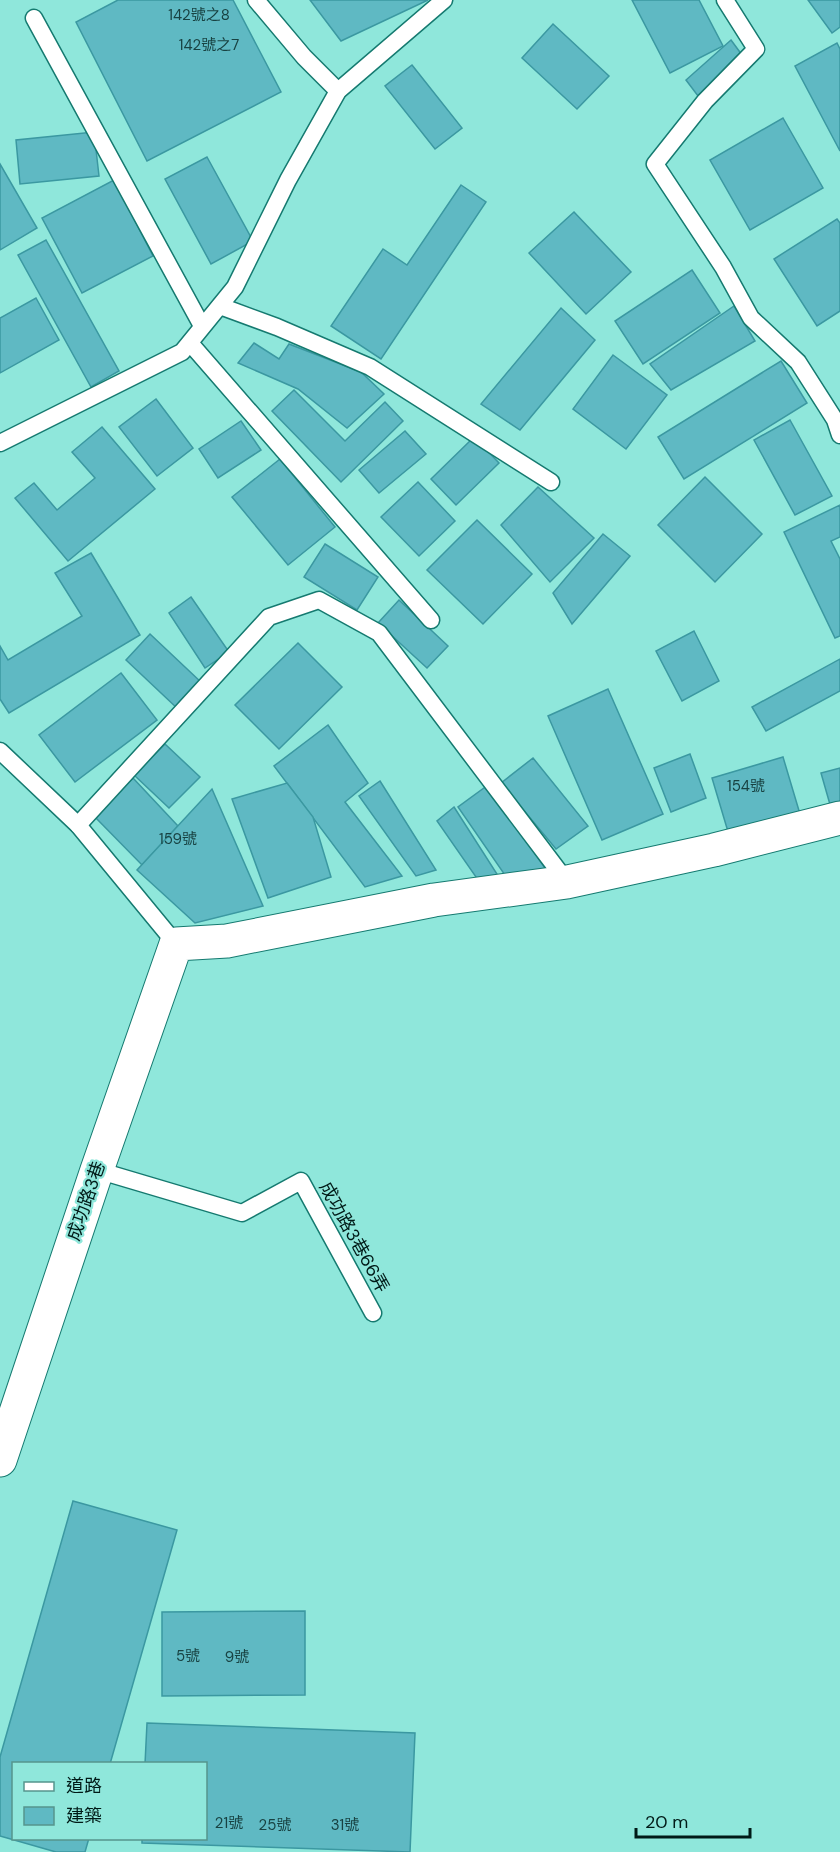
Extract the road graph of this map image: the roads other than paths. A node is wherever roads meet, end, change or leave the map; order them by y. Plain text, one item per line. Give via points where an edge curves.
1 (256, 0) edge
2 (444, 0) edge
3 (725, 0) edge
4 (34, 18) dead end
5 (338, 91) junction
6 (220, 306) junction
7 (202, 326) junction
8 (190, 343) junction
9 (840, 435) edge
10 (0, 443) edge
11 (551, 482) dead end
12 (431, 620) dead end
13 (0, 751) edge
14 (840, 818) edge
15 (78, 825) junction
16 (567, 882) junction
17 (176, 944) junction
18 (97, 1170) junction
19 (373, 1313) dead end
20 (3, 1442) edge

1 - 5 lane
2 - 5 lane
3 - 9 lane via 756,49 705,101 655,164 723,267 751,318 798,362 836,420
4 - 7 lane
5 - 6 lane via 235,287
6 - 7 lane
6 - 11 lane via 370,367
7 - 8 lane
8 - 10 lane via 182,352
8 - 12 lane
13 - 15 lane
14 - 16 street
15 - 16 lane via 269,616 319,600 379,633
15 - 17 lane
16 - 17 street via 434,900 227,941
17 - 18 street, 成功路3巷
18 - 19 lane, 成功路3巷66弄 via 242,1213 301,1181
18 - 20 street, 成功路3巷

